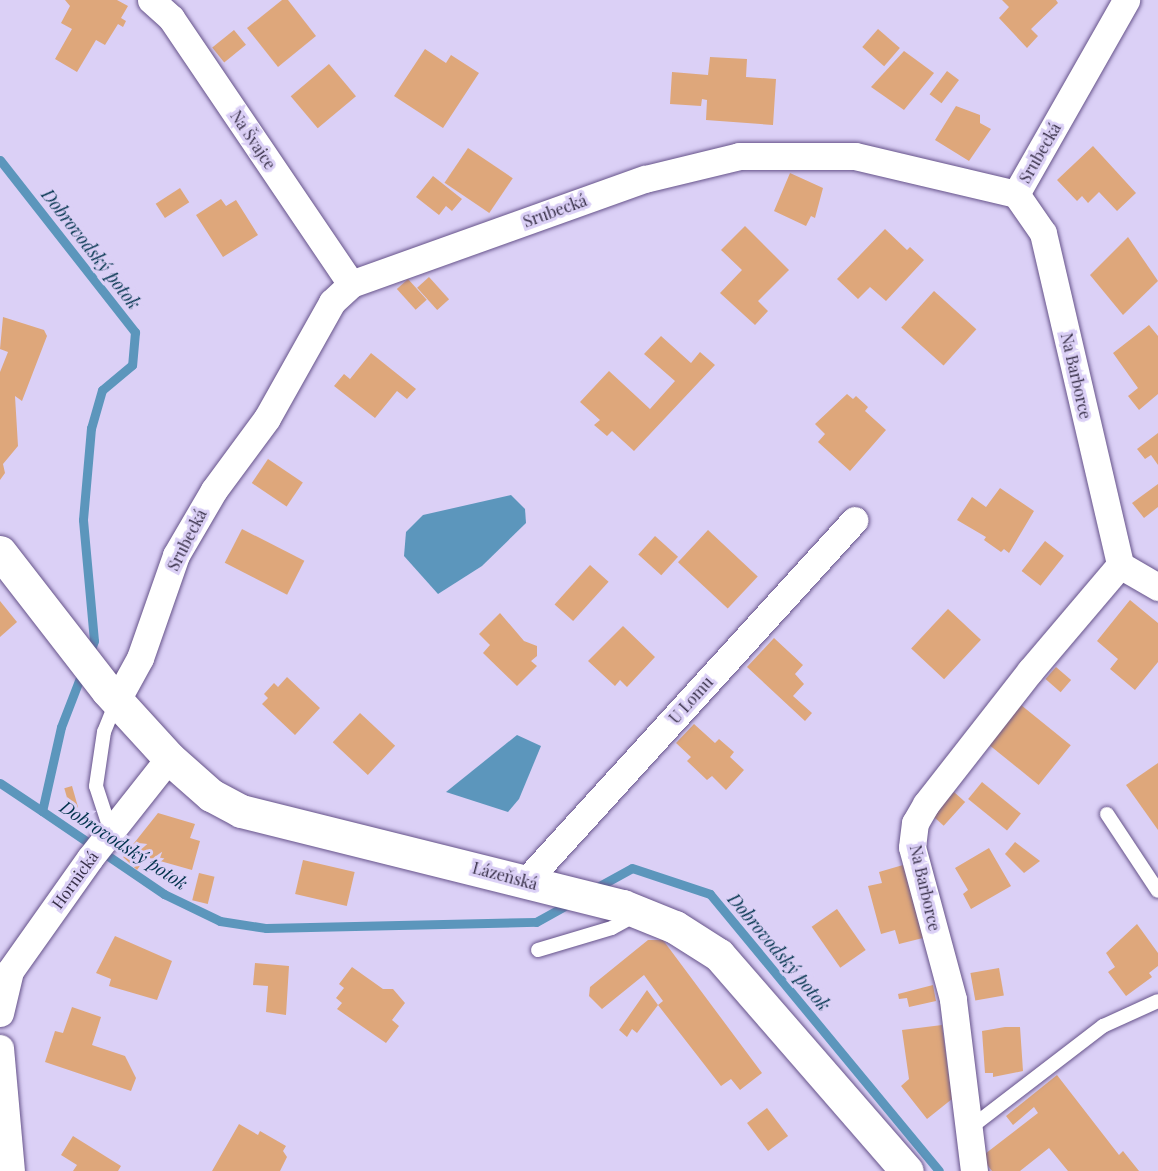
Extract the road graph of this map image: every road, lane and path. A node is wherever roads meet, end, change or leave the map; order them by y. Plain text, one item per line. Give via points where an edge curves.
1 (151, 0) edge
2 (1126, 0) edge
3 (1016, 194) junction
4 (351, 284) junction
5 (855, 520) dead end
6 (0, 552) edge
7 (1120, 565) junction
8 (1158, 587) edge
9 (112, 695) junction
10 (169, 758) junction
11 (1107, 814) dead end
12 (111, 832) junction
13 (540, 885) junction
14 (1158, 891) edge
15 (631, 909) junction
16 (538, 950) dead end
17 (1158, 1001) edge
18 (0, 1012) edge
19 (0, 1048) edge
20 (970, 1128) junction
21 (11, 1171) edge
22 (907, 1171) edge
23 (974, 1171) edge

1 - 4 street, Na Švajce via 171,18
2 - 3 street, Srubecká
3 - 4 street, Srubecká via 855,156 739,156 645,179
3 - 7 street, Na Barborce via 1043,233
4 - 9 street, Srubecká via 332,302 267,417 214,490 176,555 140,658
5 - 13 street, U Lomu
6 - 9 street, Lázeňská
7 - 8 street
7 - 20 street, Na Barborce via 1030,671 915,823 913,839 953,999
9 - 10 street, Lázeňská
9 - 12 lane via 96,786
10 - 12 street, Hornická
10 - 13 street, Lázeňská via 211,795 241,812
11 - 14 lane
12 - 18 street, Hornická via 10,971
13 - 15 street, Lázeňská
15 - 16 lane via 612,928
15 - 22 street, Lázeňská via 675,927 719,955
17 - 20 lane via 1103,1026
19 - 21 street
20 - 23 street, Na Barborce

